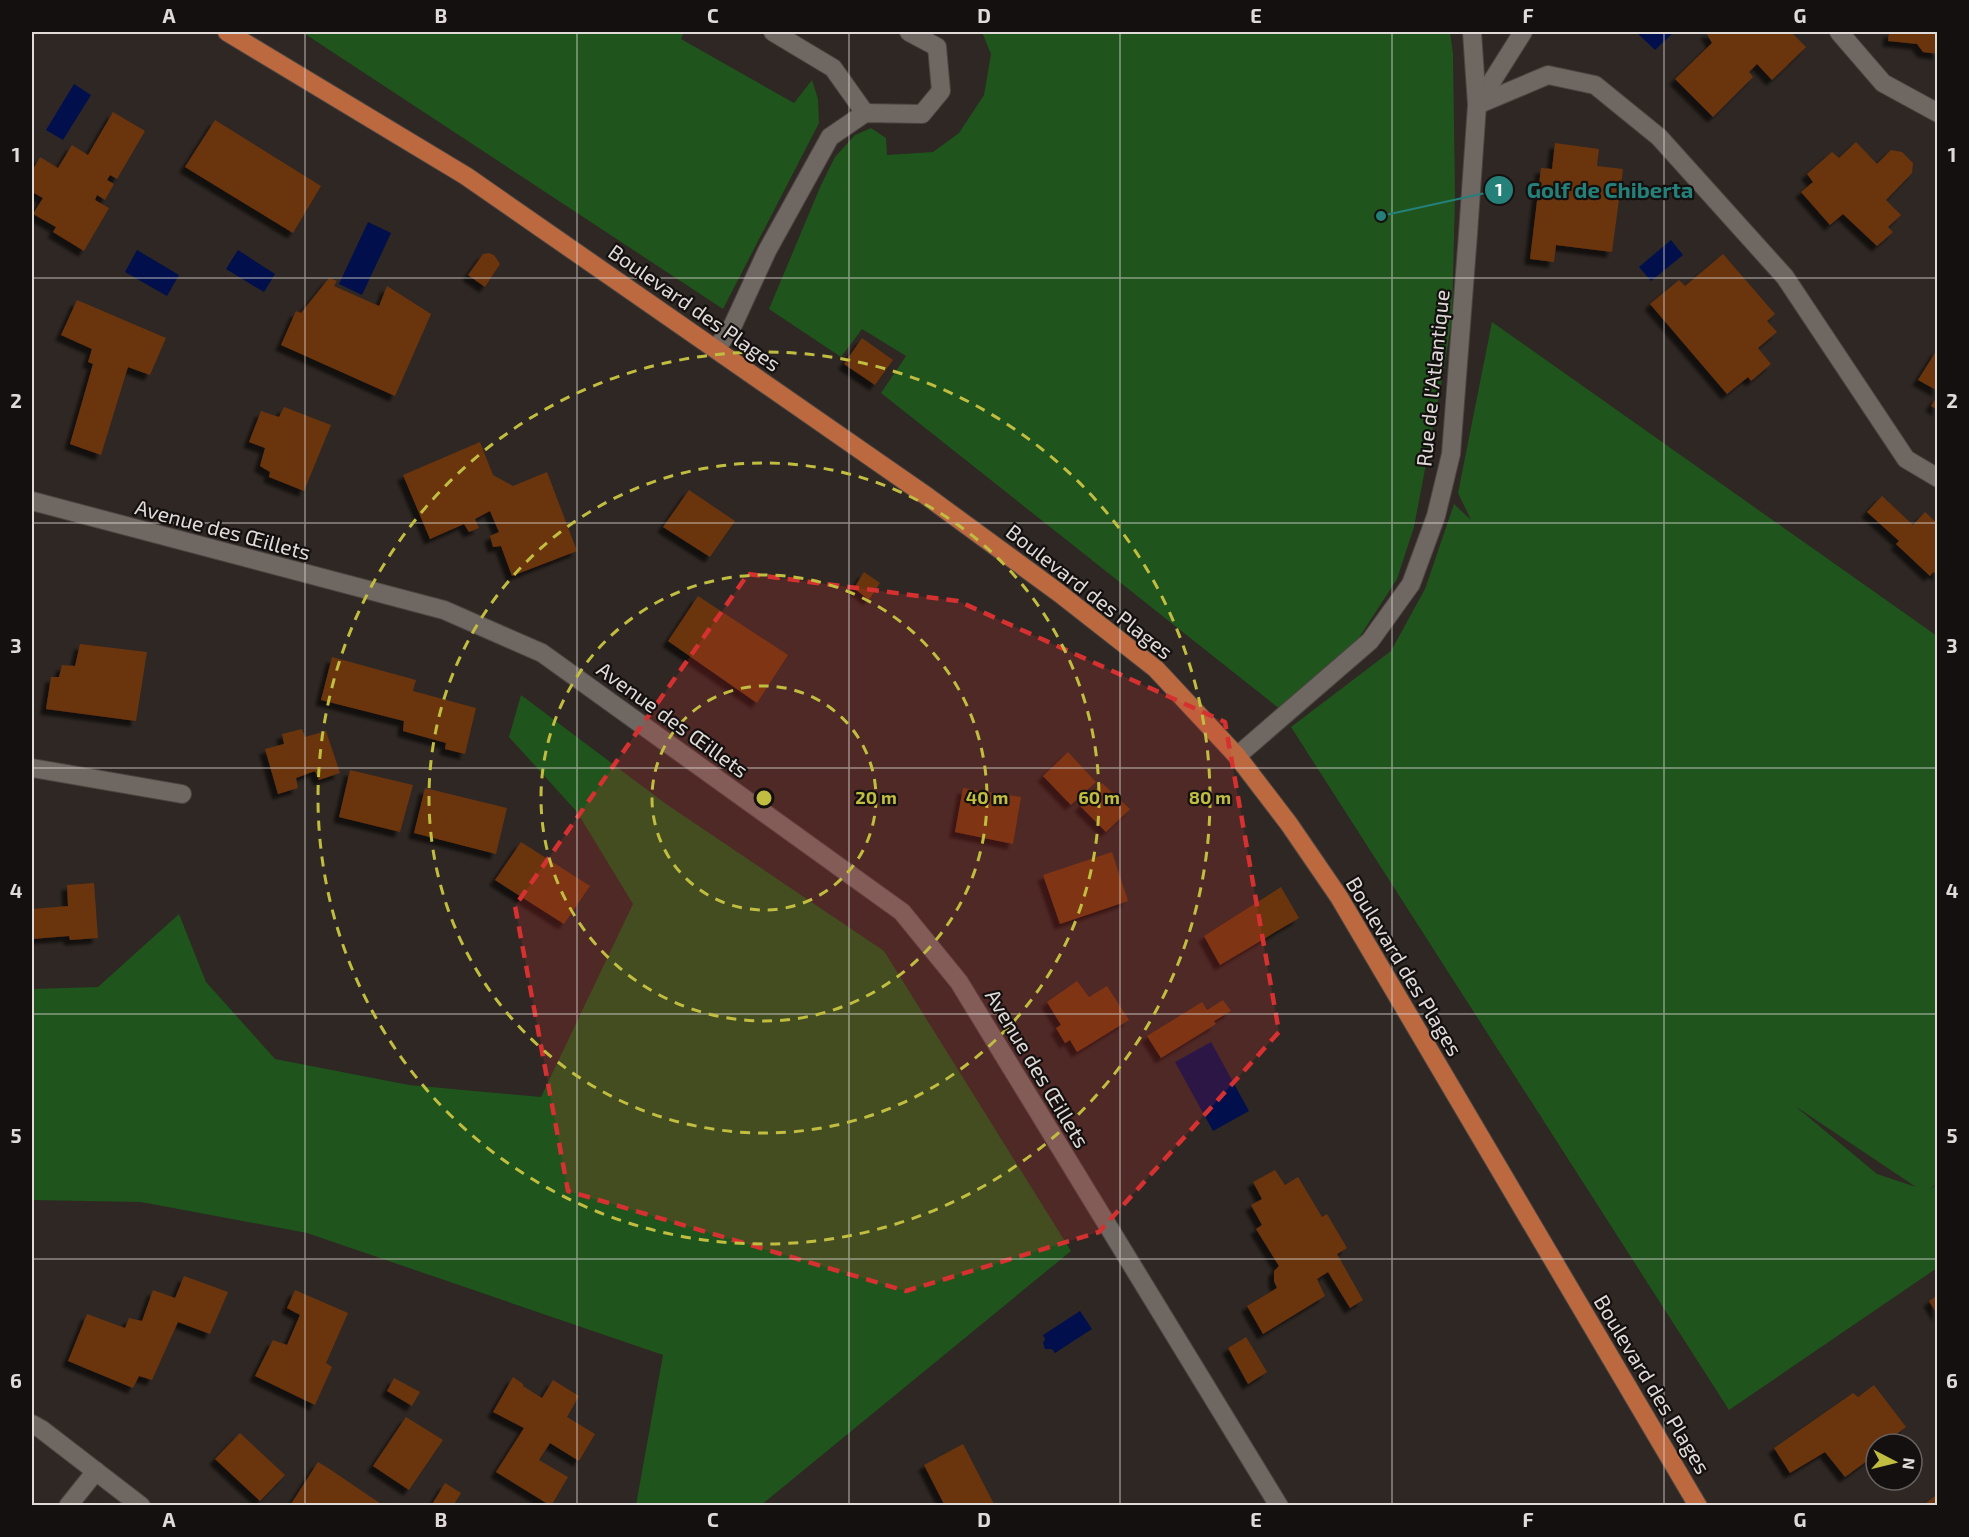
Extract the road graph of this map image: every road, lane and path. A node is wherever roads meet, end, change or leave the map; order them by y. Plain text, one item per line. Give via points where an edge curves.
1 (227, 32) edge
2 (773, 32) edge
3 (909, 32) edge
4 (1472, 32) edge
5 (1523, 32) edge
6 (1839, 32) edge
7 (1477, 105) junction
8 (865, 113) junction
9 (1938, 113) edge
10 (716, 349) junction
11 (1938, 478) edge
12 (32, 501) edge
13 (1237, 756) junction
14 (32, 768) edge
15 (182, 794) dead end
16 (32, 1424) edge
17 (96, 1471) junction
18 (68, 1506) edge
19 (141, 1506) edge
20 (1279, 1506) edge
21 (1698, 1506) edge

1 - 10 main road, Boulevard des Plages via 466,176
2 - 8 street via 833,69
3 - 8 street via 937,47 941,91 922,114
4 - 7 street, Rue de l'Atlantique
5 - 7 street, Rue de l'Atlantique
6 - 9 street via 1884,83
7 - 11 street via 1548,75 1595,85 1659,137 1785,277 1906,459
7 - 13 street, Rue de l'Atlantique via 1451,454 1436,516 1411,584 1370,641
8 - 10 street via 830,137 767,251 733,325
10 - 13 main road, Boulevard des Plages via 1077,606 1156,669
12 - 20 street, Avenue des Œillets via 444,610 542,653 902,912 959,982
13 - 21 main road, Boulevard des Plages via 1339,897
14 - 15 street
16 - 17 street
17 - 18 street
17 - 19 street

